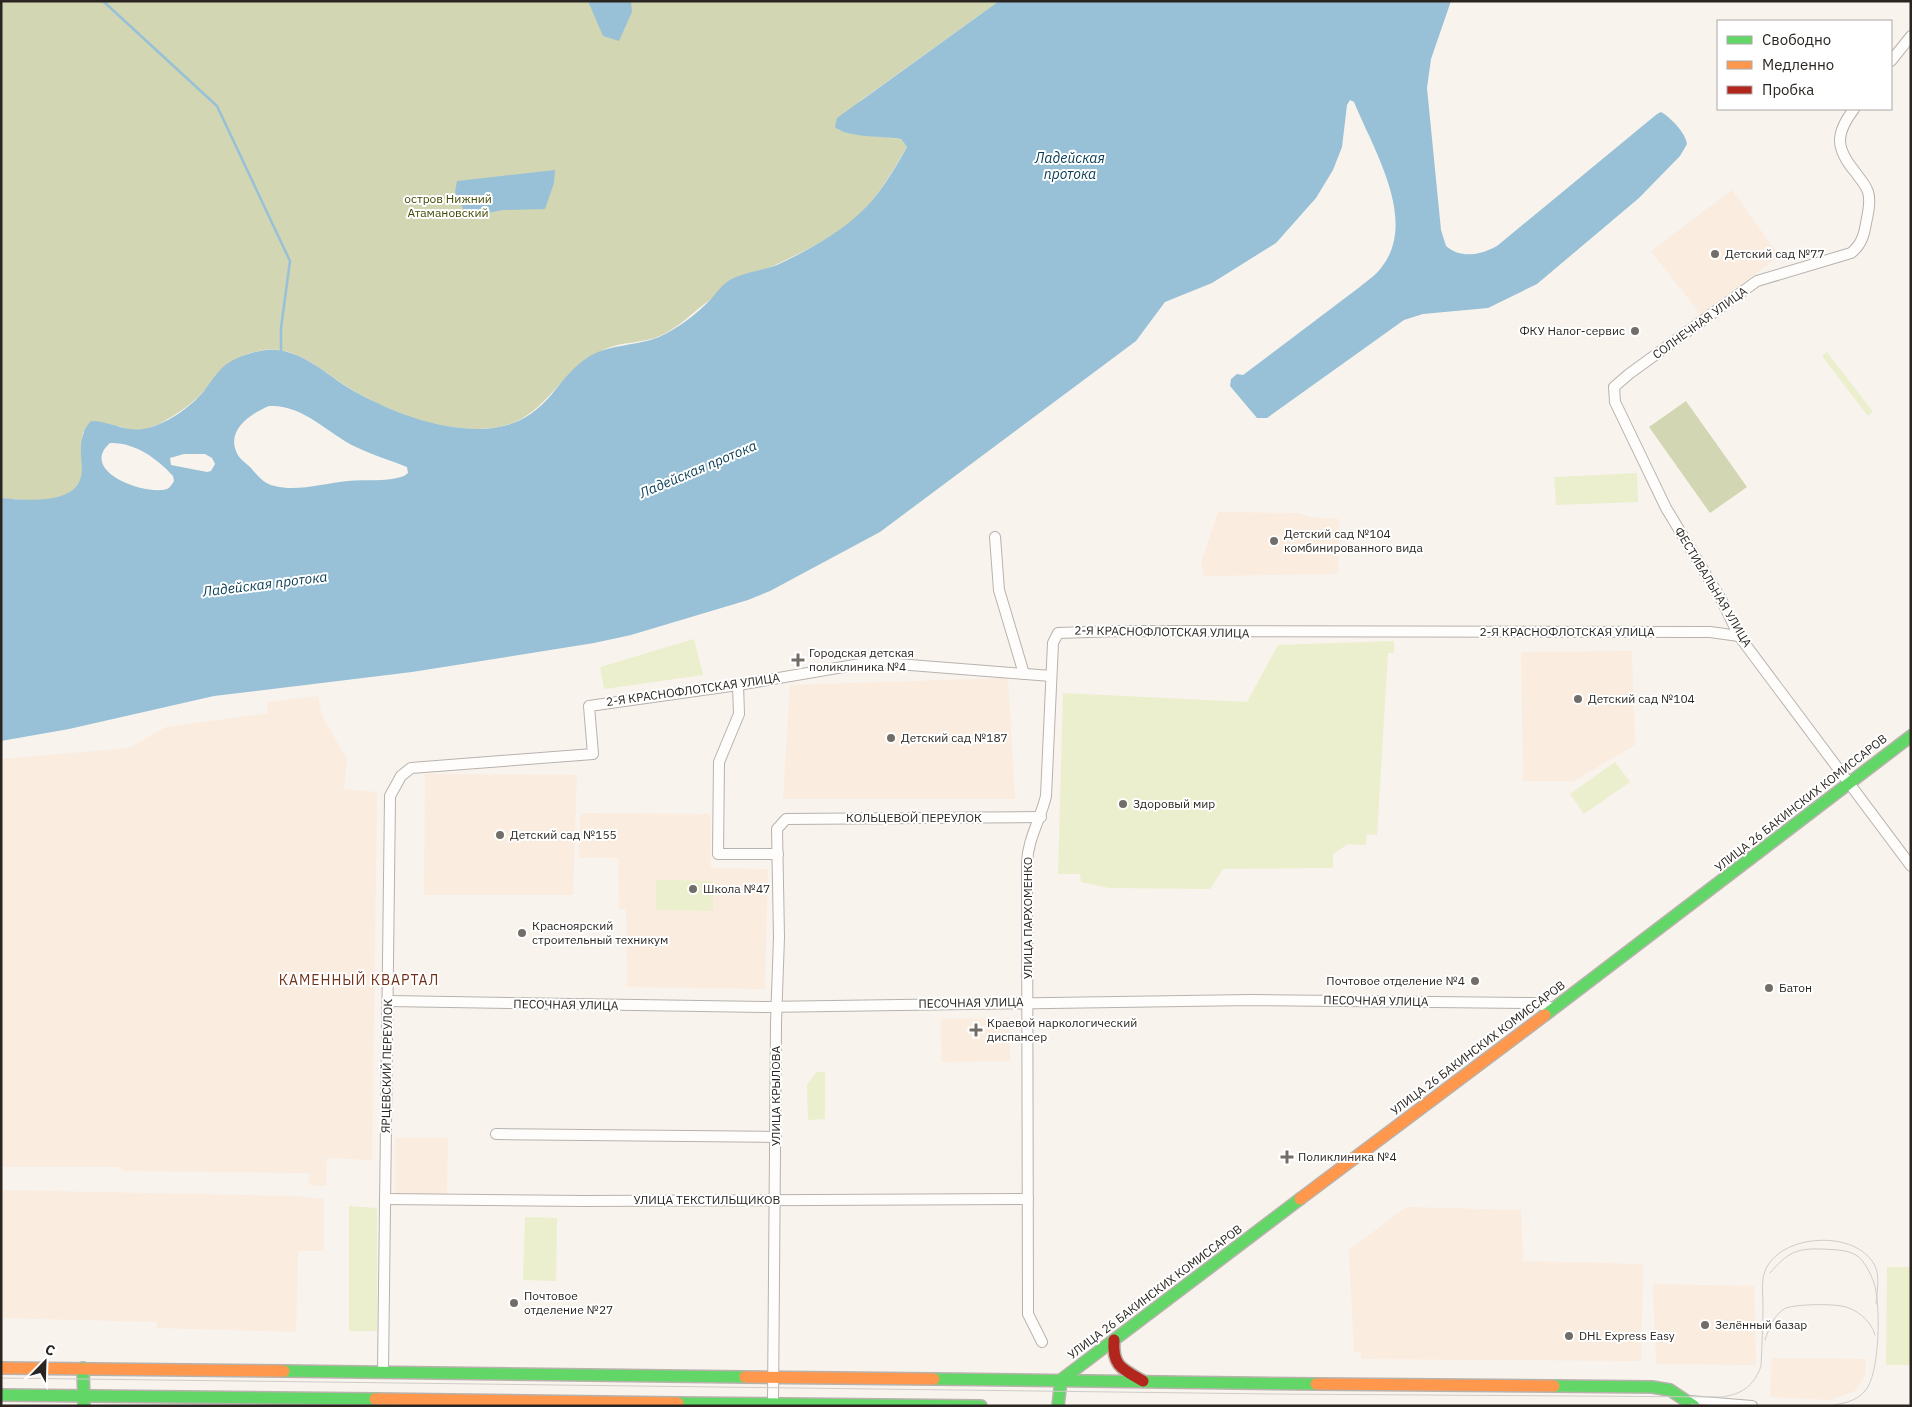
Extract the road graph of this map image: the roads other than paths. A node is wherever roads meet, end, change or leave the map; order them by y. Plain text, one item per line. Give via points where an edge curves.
1 (1911, 36) edge
2 (1892, 60) edge
3 (1853, 110) edge
4 (1615, 402) joint
5 (995, 537) dead end
6 (1739, 636) junction
7 (1024, 674) junction
8 (1051, 676) junction
9 (738, 685) junction
10 (1911, 736) edge
11 (411, 768) joint
12 (1848, 784) junction
13 (1041, 817) junction
14 (786, 819) joint
15 (778, 854) junction
16 (1911, 866) edge
17 (388, 1001) junction
18 (1027, 1002) junction
19 (778, 1007) junction
20 (1554, 1008) junction
21 (496, 1134) dead end
22 (776, 1137) junction
23 (385, 1198) junction
24 (776, 1199) junction
25 (1028, 1199) junction
26 (1114, 1340) junction
27 (1042, 1342) dead end
28 (1, 1368) edge
29 (83, 1368) junction
30 (383, 1371) junction
31 (773, 1376) junction
32 (1061, 1380) junction
33 (1146, 1383) junction
34 (1, 1395) edge
35 (84, 1401) edge
36 (773, 1402) junction
37 (1687, 1403) edge
38 (981, 1406) edge
39 (1058, 1406) edge
40 (1752, 1406) edge

1 - 2 street
3 - 4 street, СОЛНЕЧНАЯ УЛИЦА via 1840,132 1843,156 1869,194 1864,234 1858,247 1851,252 1756,281 1621,380 1614,387
4 - 6 street, ФЕСТИВАЛЬНАЯ УЛИЦА via 1666,508 1722,601
5 - 7 street via 998,590
6 - 8 street, 2-Я КРАСНОФЛОТСКАЯ УЛИЦА via 1700,632 1063,631 1054,637
6 - 12 street, ФЕСТИВАЛЬНАЯ УЛИЦА
7 - 8 street, 2-Я КРАСНОФЛОТСКАЯ УЛИЦА
7 - 9 street, 2-Я КРАСНОФЛОТСКАЯ УЛИЦА via 872,662
8 - 13 street, УЛИЦА ПАРХОМЕНКО via 1046,796
9 - 11 street, 2-Я КРАСНОФЛОТСКАЯ УЛИЦА via 589,706 593,754
9 - 15 street via 739,714 719,762 718,854
10 - 12 main road, УЛИЦА 26 БАКИНСКИХ КОМИССАРОВ
11 - 17 street, ЯРЦЕВСКИЙ ПЕРЕУЛОК via 401,776 390,796
12 - 16 street, ФЕСТИВАЛЬНАЯ УЛИЦА
12 - 20 main road, УЛИЦА 26 БАКИНСКИХ КОМИССАРОВ
13 - 14 street, КОЛЬЦЕВОЙ ПЕРЕУЛОК
13 - 18 street, УЛИЦА ПАРХОМЕНКО via 1028,846
14 - 15 street, УЛИЦА КРЫЛОВА via 777,829
15 - 19 street, УЛИЦА КРЫЛОВА
17 - 19 street, ПЕСОЧНАЯ УЛИЦА
17 - 23 street, ЯРЦЕВСКИЙ ПЕРЕУЛОК
18 - 19 street, ПЕСОЧНАЯ УЛИЦА
18 - 20 street, ПЕСОЧНАЯ УЛИЦА via 1534,1003
18 - 25 street, УЛИЦА ПАРХОМЕНКО
19 - 22 street, УЛИЦА КРЫЛОВА
20 - 26 main road, УЛИЦА 26 БАКИНСКИХ КОМИССАРОВ
21 - 22 street
22 - 24 street, УЛИЦА КРЫЛОВА
23 - 24 street, УЛИЦА ТЕКСТИЛЬЩИКОВ
23 - 30 street, ЯРЦЕВСКИЙ ПЕРЕУЛОК
24 - 25 street, УЛИЦА ТЕКСТИЛЬЩИКОВ
24 - 31 street, УЛИЦА КРЫЛОВА
25 - 27 street, УЛИЦА ПАРХОМЕНКО via 1028,1314
26 - 32 main road, УЛИЦА 26 БАКИНСКИХ КОМИССАРОВ
26 - 33 main road via 1113,1356 1122,1369
28 - 29 main road
29 - 30 main road
29 - 35 main road
30 - 31 main road
31 - 32 main road
31 - 36 street, УЛИЦА КРЫЛОВА
32 - 33 main road
32 - 39 main road
33 - 37 main road via 1652,1387 1670,1390
34 - 35 main road
35 - 36 main road
36 - 38 main road
37 - 40 street

